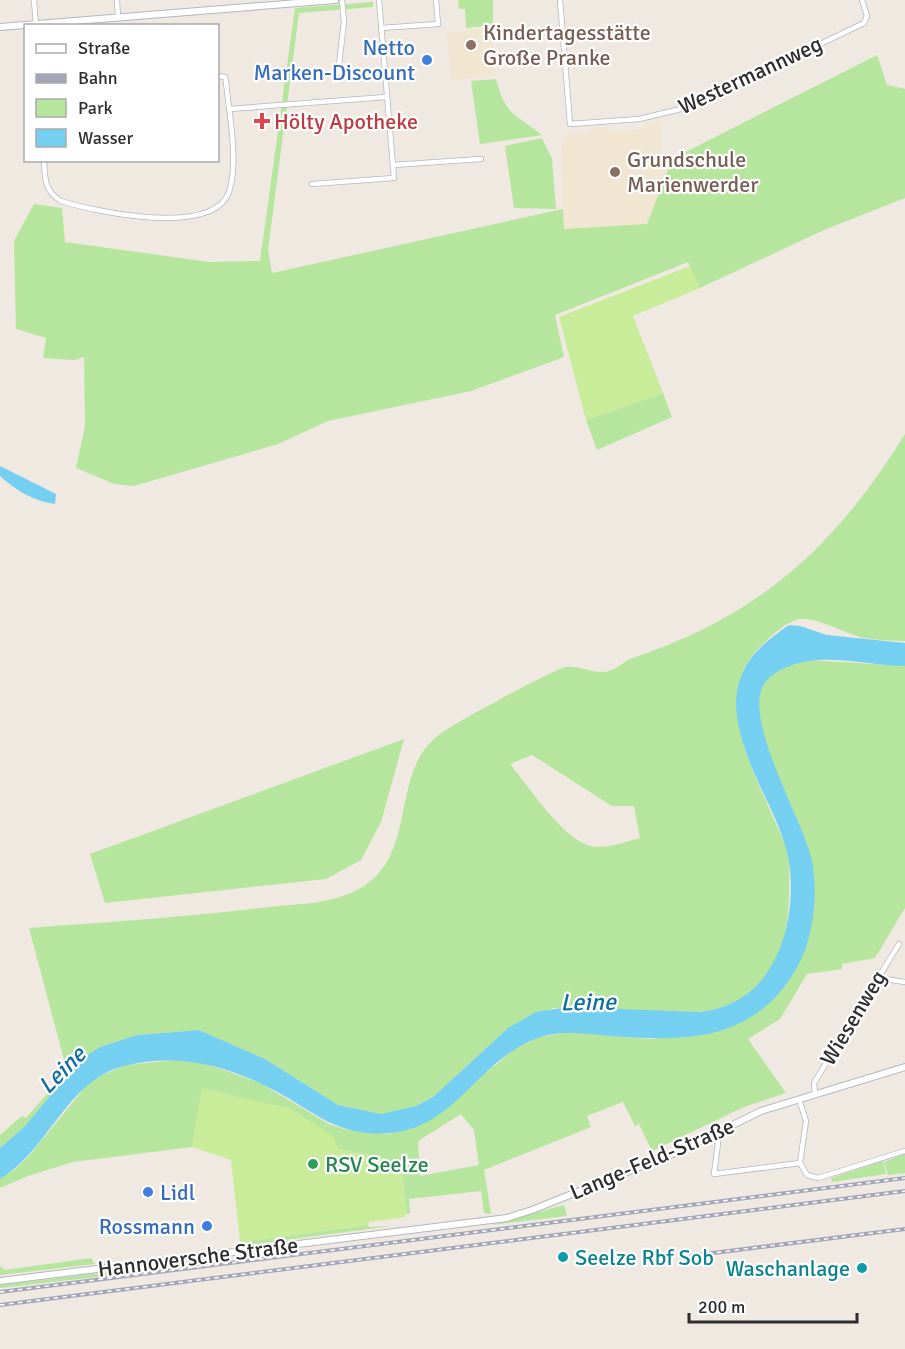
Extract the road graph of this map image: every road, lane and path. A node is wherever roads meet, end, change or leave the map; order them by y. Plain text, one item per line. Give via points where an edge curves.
1 (34, 0) edge
2 (117, 0) edge
3 (325, 0) edge
4 (335, 0) edge
5 (342, 0) edge
6 (379, 0) edge
7 (436, 0) edge
8 (560, 0) edge
9 (862, 0) edge
10 (118, 17) junction
11 (36, 24) edge
12 (46, 24) edge
13 (24, 26) edge
14 (0, 27) edge
15 (381, 28) junction
16 (338, 73) dead end
17 (219, 76) edge
18 (386, 97) junction
19 (229, 109) junction
20 (481, 159) dead end
21 (44, 162) edge
22 (393, 165) junction
23 (312, 184) dead end
24 (899, 944) dead end
25 (877, 978) junction
26 (905, 982) edge
27 (905, 1067) edge
28 (815, 1094) junction
29 (799, 1098) junction
30 (714, 1134) junction
31 (905, 1151) edge
32 (800, 1163) junction
33 (395, 1233) joint
34 (0, 1281) edge

1 - 11 street
2 - 10 street
3 - 4 street
3 - 10 street
5 - 16 street via 344,22
6 - 15 street
7 - 15 street via 438,24
8 - 9 street, Westermannweg via 570,124 639,119 689,107 864,23 867,16
10 - 12 street
13 - 14 street
15 - 18 street
17 - 19 street via 225,77
18 - 19 street
18 - 22 street
19 - 21 street via 231,182 225,201 209,213 182,217 136,215 61,201 46,186
20 - 22 street
22 - 23 street via 394,178
24 - 25 street, Wiesenweg
25 - 26 street
25 - 28 street, Wiesenweg via 814,1083
27 - 28 street, Lange-Feld-Straße
28 - 29 street, Lange-Feld-Straße
29 - 30 street, Lange-Feld-Straße
29 - 32 street via 806,1121
30 - 32 street via 718,1143 714,1174
30 - 33 street, Lange-Feld-Straße via 525,1213
31 - 32 street via 818,1178 807,1175
33 - 34 street, Hannoversche Straße

